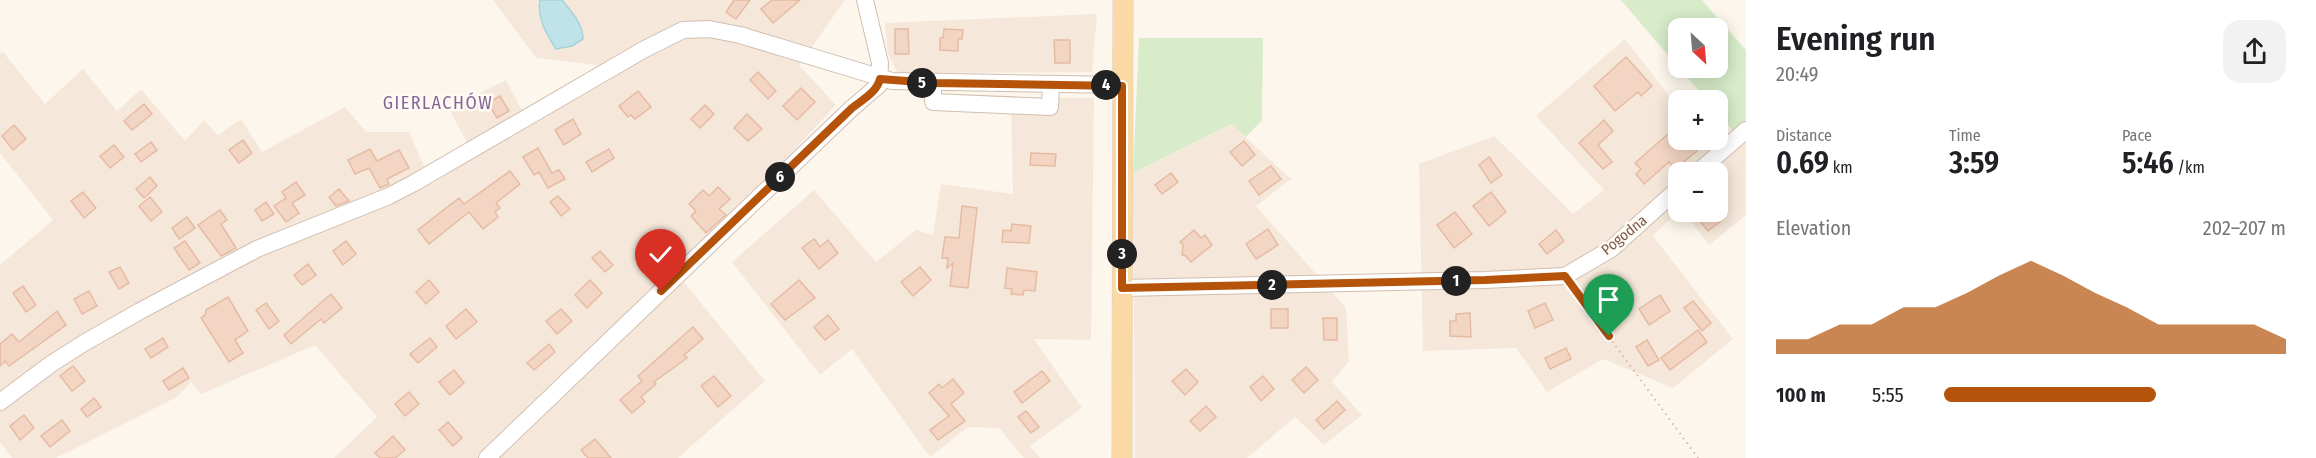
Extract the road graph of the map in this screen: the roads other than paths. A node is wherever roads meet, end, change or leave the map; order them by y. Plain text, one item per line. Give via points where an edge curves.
1 (865, 0) edge
2 (1122, 0) edge
3 (880, 79) junction
4 (1122, 86) junction
5 (1746, 130) edge
6 (1709, 162) edge
7 (1668, 198) edge
8 (1122, 288) junction
9 (0, 402) edge
10 (487, 458) edge
11 (1122, 458) edge

1 - 3 street
2 - 4 main road
3 - 4 street
3 - 9 street via 740,36 696,28 673,33 406,187 257,249 141,311 51,364
3 - 10 street via 874,91
4 - 8 main road
5 - 6 street
7 - 8 street, Pogodna via 1611,249 1565,276
8 - 11 main road

